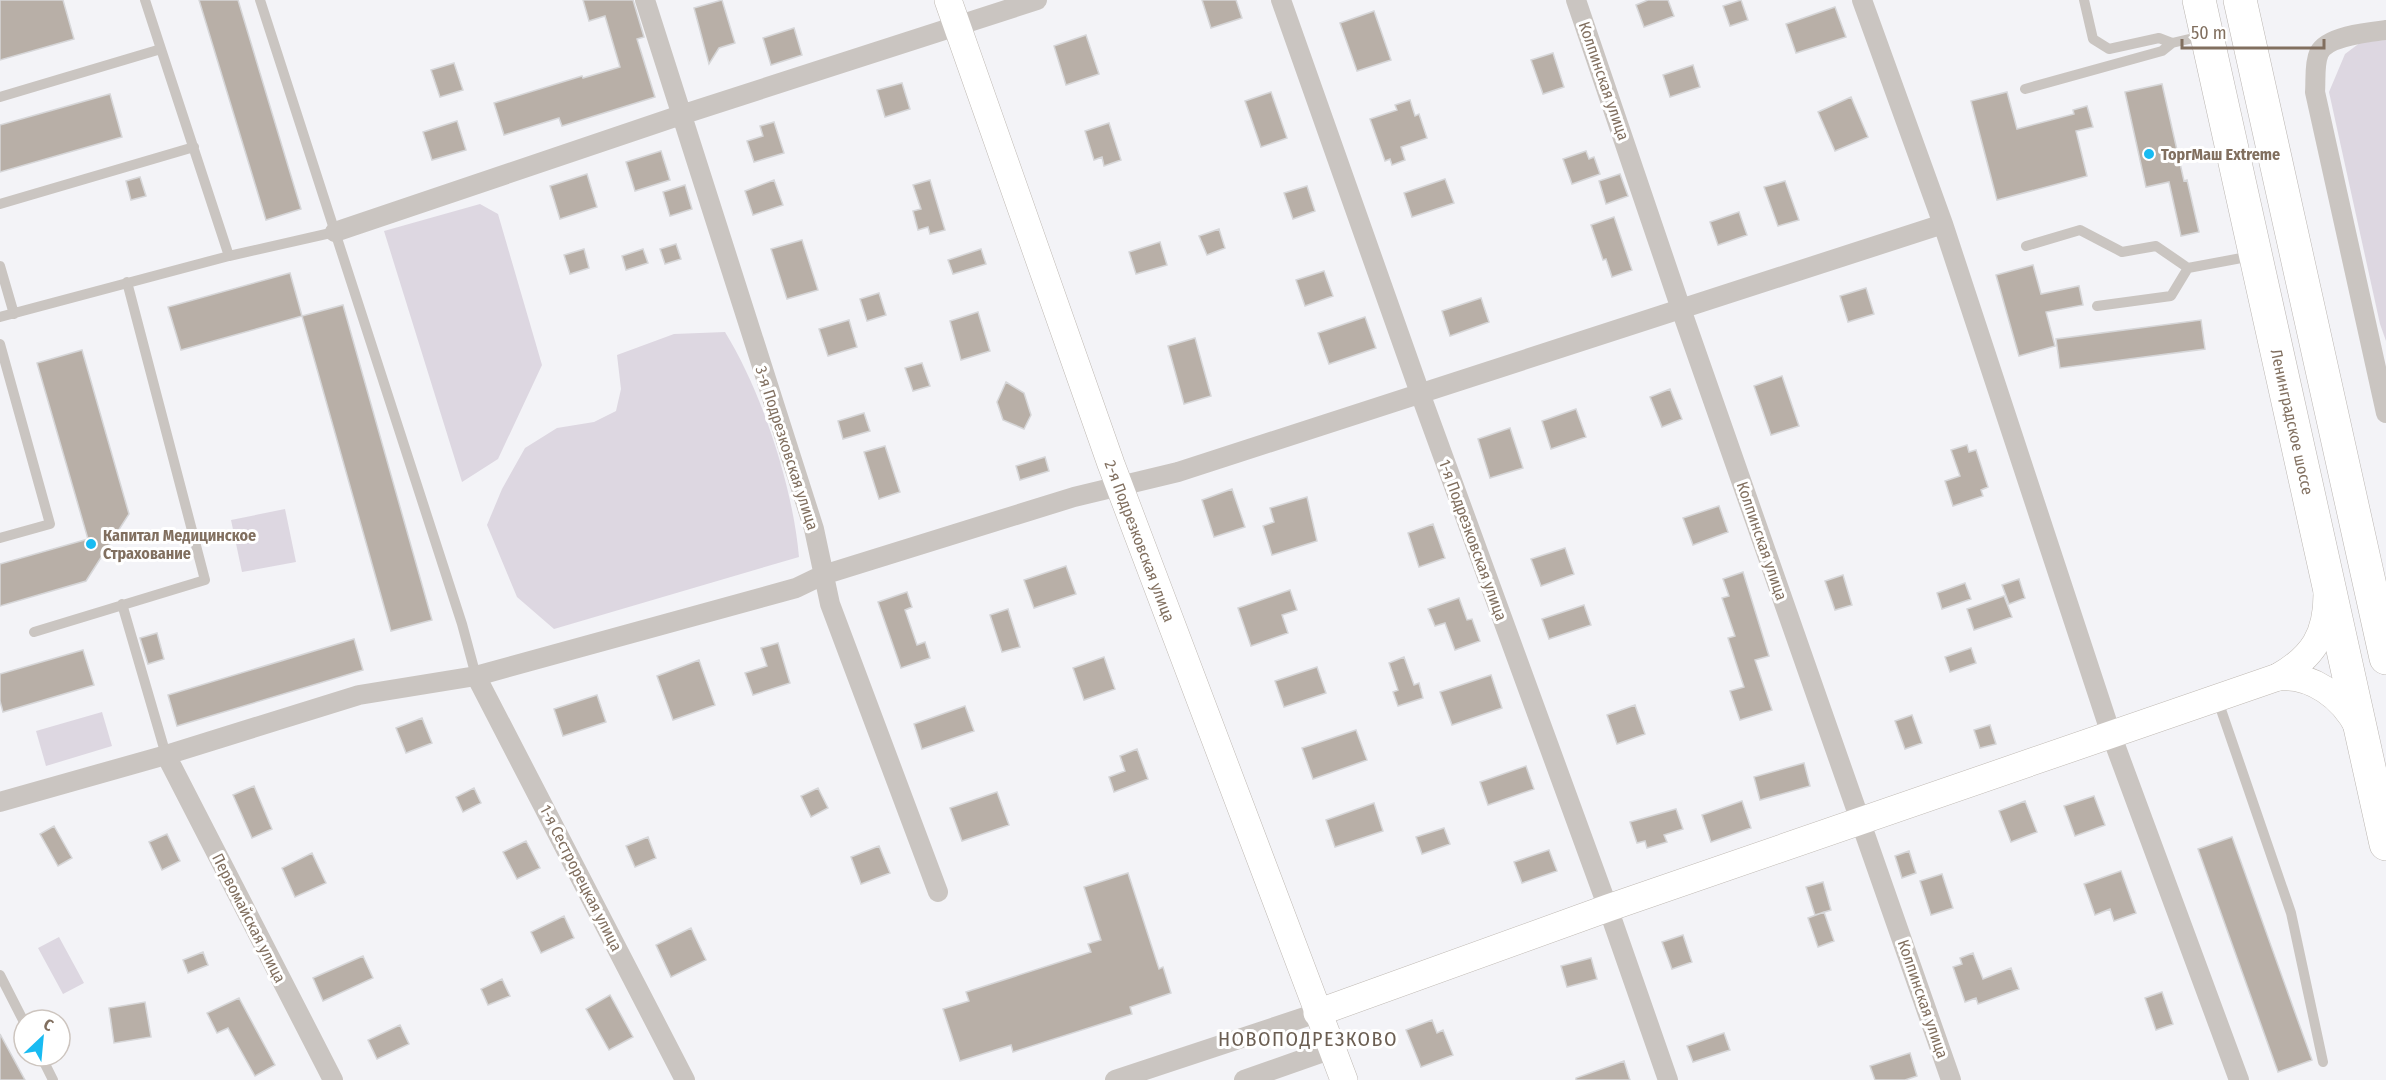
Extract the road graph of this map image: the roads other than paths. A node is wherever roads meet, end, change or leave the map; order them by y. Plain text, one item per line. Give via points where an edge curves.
1 (145, 0) edge
2 (260, 0) edge
3 (645, 0) edge
4 (948, 0) edge
5 (1037, 0) edge
6 (1281, 0) edge
7 (1576, 0) edge
8 (1862, 0) edge
9 (2084, 0) edge
10 (2199, 0) edge
11 (2240, 0) edge
12 (956, 26) junction
13 (2386, 30) edge
14 (2207, 35) junction
15 (2172, 43) junction
16 (161, 49) junction
17 (2025, 89) dead end
18 (0, 97) edge
19 (681, 115) junction
20 (194, 147) junction
21 (0, 204) edge
22 (1943, 224) junction
23 (335, 232) junction
24 (2026, 246) dead end
25 (229, 256) junction
26 (2255, 256) junction
27 (0, 266) edge
28 (2188, 268) junction
29 (127, 282) junction
30 (2097, 306) dead end
31 (1681, 309) junction
32 (14, 314) junction
33 (0, 317) edge
34 (0, 344) edge
35 (1420, 393) junction
36 (2386, 413) edge
37 (1119, 486) junction
38 (0, 538) edge
39 (823, 575) junction
40 (2327, 577) junction
41 (122, 604) junction
42 (34, 632) dead end
43 (2386, 658) edge
44 (476, 676) junction
45 (2278, 677) junction
46 (2217, 698) junction
47 (2111, 734) junction
48 (2362, 737) junction
49 (166, 756) junction
50 (0, 802) edge
51 (1860, 821) junction
52 (2386, 844) edge
53 (938, 892) dead end
54 (1608, 908) junction
55 (0, 975) edge
56 (17, 1008) edge
57 (1317, 1013) junction
58 (1332, 1049) junction
59 (2324, 1062) dead end
60 (1143, 1076) edge
61 (333, 1080) edge
62 (685, 1080) edge
63 (1115, 1080) edge
64 (1244, 1080) edge
65 (1344, 1080) edge
66 (1668, 1080) edge
67 (1952, 1080) edge
68 (2240, 1080) edge

1 - 16 lane
2 - 23 lane
3 - 19 street, 3-я Подрезковская улица
4 - 12 street, 2-я Подрезковская улица
5 - 12 street
6 - 35 street, 1-я Подрезковская улица
7 - 31 street, Колпинская улица
8 - 22 street
9 - 15 lane via 2092,39 2109,49 2159,38
10 - 14 highway, Ленинградское шоссе
11 - 43 highway
12 - 19 street
12 - 37 street, 2-я Подрезковская улица
13 - 36 street via 2354,34 2327,44 2317,61 2315,92
14 - 15 lane
14 - 26 highway, Ленинградское шоссе
15 - 17 lane via 2162,51
16 - 18 lane
16 - 20 lane
19 - 23 street
19 - 39 street, 3-я Подрезковская улица via 811,518
20 - 21 lane
20 - 25 lane
22 - 31 street
22 - 47 street
23 - 25 lane
23 - 44 lane
24 - 28 lane via 2080,230 2122,252 2156,246
25 - 29 lane
26 - 28 lane
26 - 40 highway, Ленинградское шоссе
27 - 32 lane
28 - 30 lane via 2171,296
29 - 32 lane
29 - 41 lane via 205,580
31 - 35 street
31 - 51 street, Колпинская улица
32 - 33 lane
34 - 38 lane via 50,524
35 - 37 street via 1178,472
35 - 54 street, 1-я Подрезковская улица
37 - 39 street
37 - 57 street, 2-я Подрезковская улица
39 - 44 street via 796,588
39 - 53 street, 3-я Подрезковская улица via 830,604
40 - 45 street via 2327,609 2319,639 2300,663
40 - 48 highway, Ленинградское шоссе
41 - 42 lane
41 - 49 lane
44 - 49 street via 359,695
44 - 62 street, 1-я Сестрорецкая улица
45 - 46 street
45 - 48 street via 2305,679 2322,688 2352,715
46 - 47 street
46 - 59 lane via 2291,913
47 - 51 street
47 - 68 street
48 - 52 highway, Ленинградское шоссе
49 - 50 street
49 - 61 street, Первомайская улица
51 - 54 street
51 - 67 street, Колпинская улица
54 - 57 street
54 - 66 street, 1-я Подрезковская улица
55 - 56 lane
57 - 58 street, 2-я Подрезковская улица
57 - 60 street
58 - 64 street
58 - 65 street, 2-я Подрезковская улица
60 - 63 street

